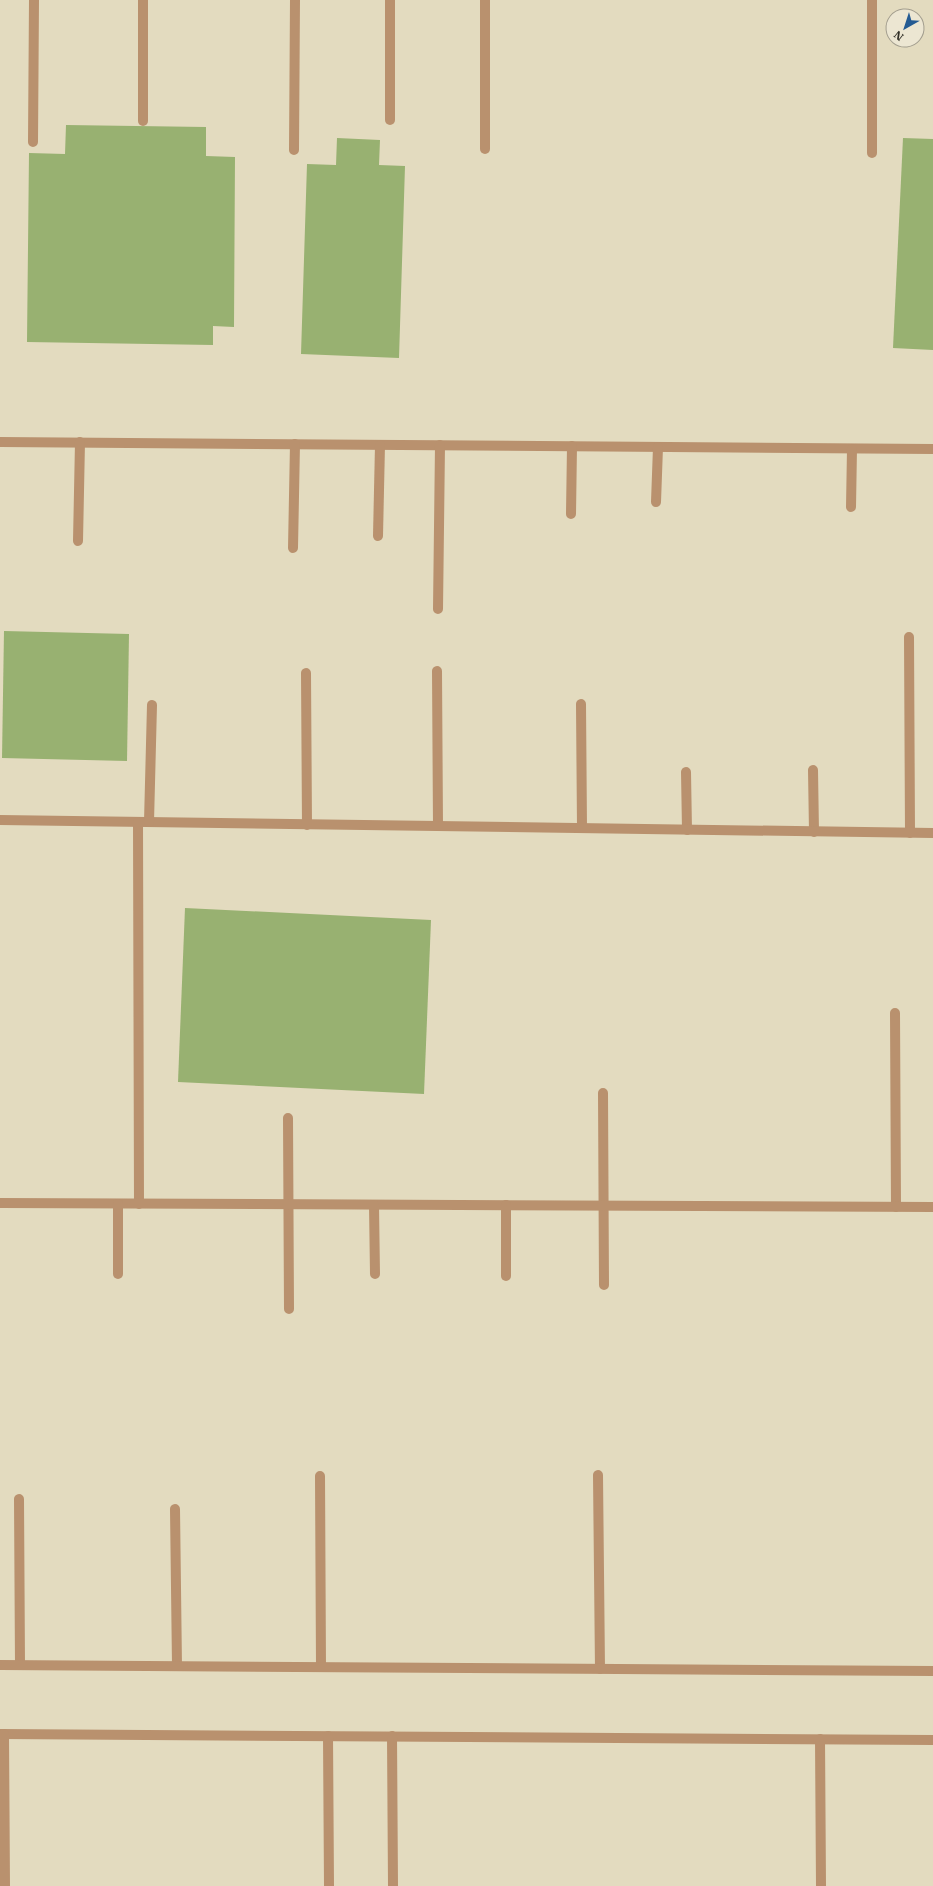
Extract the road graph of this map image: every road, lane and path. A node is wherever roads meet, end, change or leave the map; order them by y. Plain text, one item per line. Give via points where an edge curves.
1 (34, 0) edge
2 (143, 0) edge
3 (295, 0) edge
4 (390, 0) edge
5 (485, 0) edge
6 (872, 0) edge
7 (390, 120) dead end
8 (143, 121) dead end
9 (34, 142) dead end
10 (485, 149) dead end
11 (294, 150) dead end
12 (872, 153) dead end
13 (0, 442) edge
14 (80, 442) junction
15 (295, 444) junction
16 (380, 445) junction
17 (440, 445) junction
18 (572, 446) junction
19 (658, 447) junction
20 (852, 449) junction
21 (933, 449) edge
22 (656, 502) dead end
23 (851, 507) dead end
24 (571, 514) dead end
25 (378, 536) dead end
26 (78, 540) dead end
27 (293, 548) dead end
28 (438, 609) dead end
29 (909, 637) dead end
30 (437, 671) dead end
31 (306, 674) dead end
32 (581, 704) dead end
33 (152, 705) dead end
34 (813, 770) dead end
35 (686, 772) dead end
36 (0, 820) edge
37 (138, 822) junction
38 (149, 822) junction
39 (307, 825) junction
40 (438, 826) junction
41 (582, 828) junction
42 (687, 830) junction
43 (814, 832) junction
44 (910, 833) junction
45 (933, 833) edge
46 (895, 1013) dead end
47 (603, 1093) dead end
48 (288, 1118) dead end
49 (0, 1203) edge
50 (118, 1204) junction
51 (139, 1204) junction
52 (288, 1204) junction
53 (374, 1205) junction
54 (506, 1205) junction
55 (604, 1206) junction
56 (896, 1207) junction
57 (933, 1207) edge
58 (118, 1274) dead end
59 (375, 1274) dead end
60 (506, 1276) dead end
61 (604, 1285) dead end
62 (289, 1309) dead end
63 (320, 1476) dead end
64 (598, 1476) dead end
65 (19, 1499) dead end
66 (175, 1509) dead end
67 (0, 1665) edge
68 (20, 1665) junction
69 (176, 1666) junction
70 (321, 1667) junction
71 (600, 1669) junction
72 (933, 1671) edge
73 (2, 1734) edge
74 (328, 1736) junction
75 (392, 1736) junction
76 (820, 1739) junction
77 (933, 1740) edge
78 (6, 1886) edge
79 (329, 1886) edge
80 (393, 1886) edge
81 (821, 1886) edge

1 - 9 street
2 - 8 street
3 - 11 street
4 - 7 street
5 - 10 street
6 - 12 street
13 - 14 street
14 - 15 street
14 - 26 street
15 - 16 street
15 - 27 street
16 - 17 street
16 - 25 street
17 - 18 street
17 - 28 street
18 - 19 street
18 - 24 street
19 - 20 street
19 - 22 street
20 - 21 street
20 - 23 street
29 - 44 street
30 - 40 street
31 - 39 street
32 - 41 street
33 - 38 street
34 - 43 street
35 - 42 street
36 - 37 street
37 - 38 street
37 - 51 street
38 - 39 street
39 - 40 street
40 - 41 street
41 - 42 street
42 - 43 street
43 - 44 street
44 - 45 street
46 - 56 street
47 - 55 street
48 - 52 street
49 - 50 street
50 - 51 street
50 - 58 street
51 - 52 street
52 - 53 street
52 - 62 street
53 - 54 street
53 - 59 street
54 - 55 street
54 - 60 street
55 - 56 street
55 - 61 street
56 - 57 street
63 - 70 street
64 - 71 street
65 - 68 street
66 - 69 street
67 - 68 street
68 - 69 street
69 - 70 street
70 - 71 street
71 - 72 street
73 - 74 street
73 - 78 street
74 - 75 street
74 - 79 street
75 - 76 street
75 - 80 street
76 - 77 street
76 - 81 street

